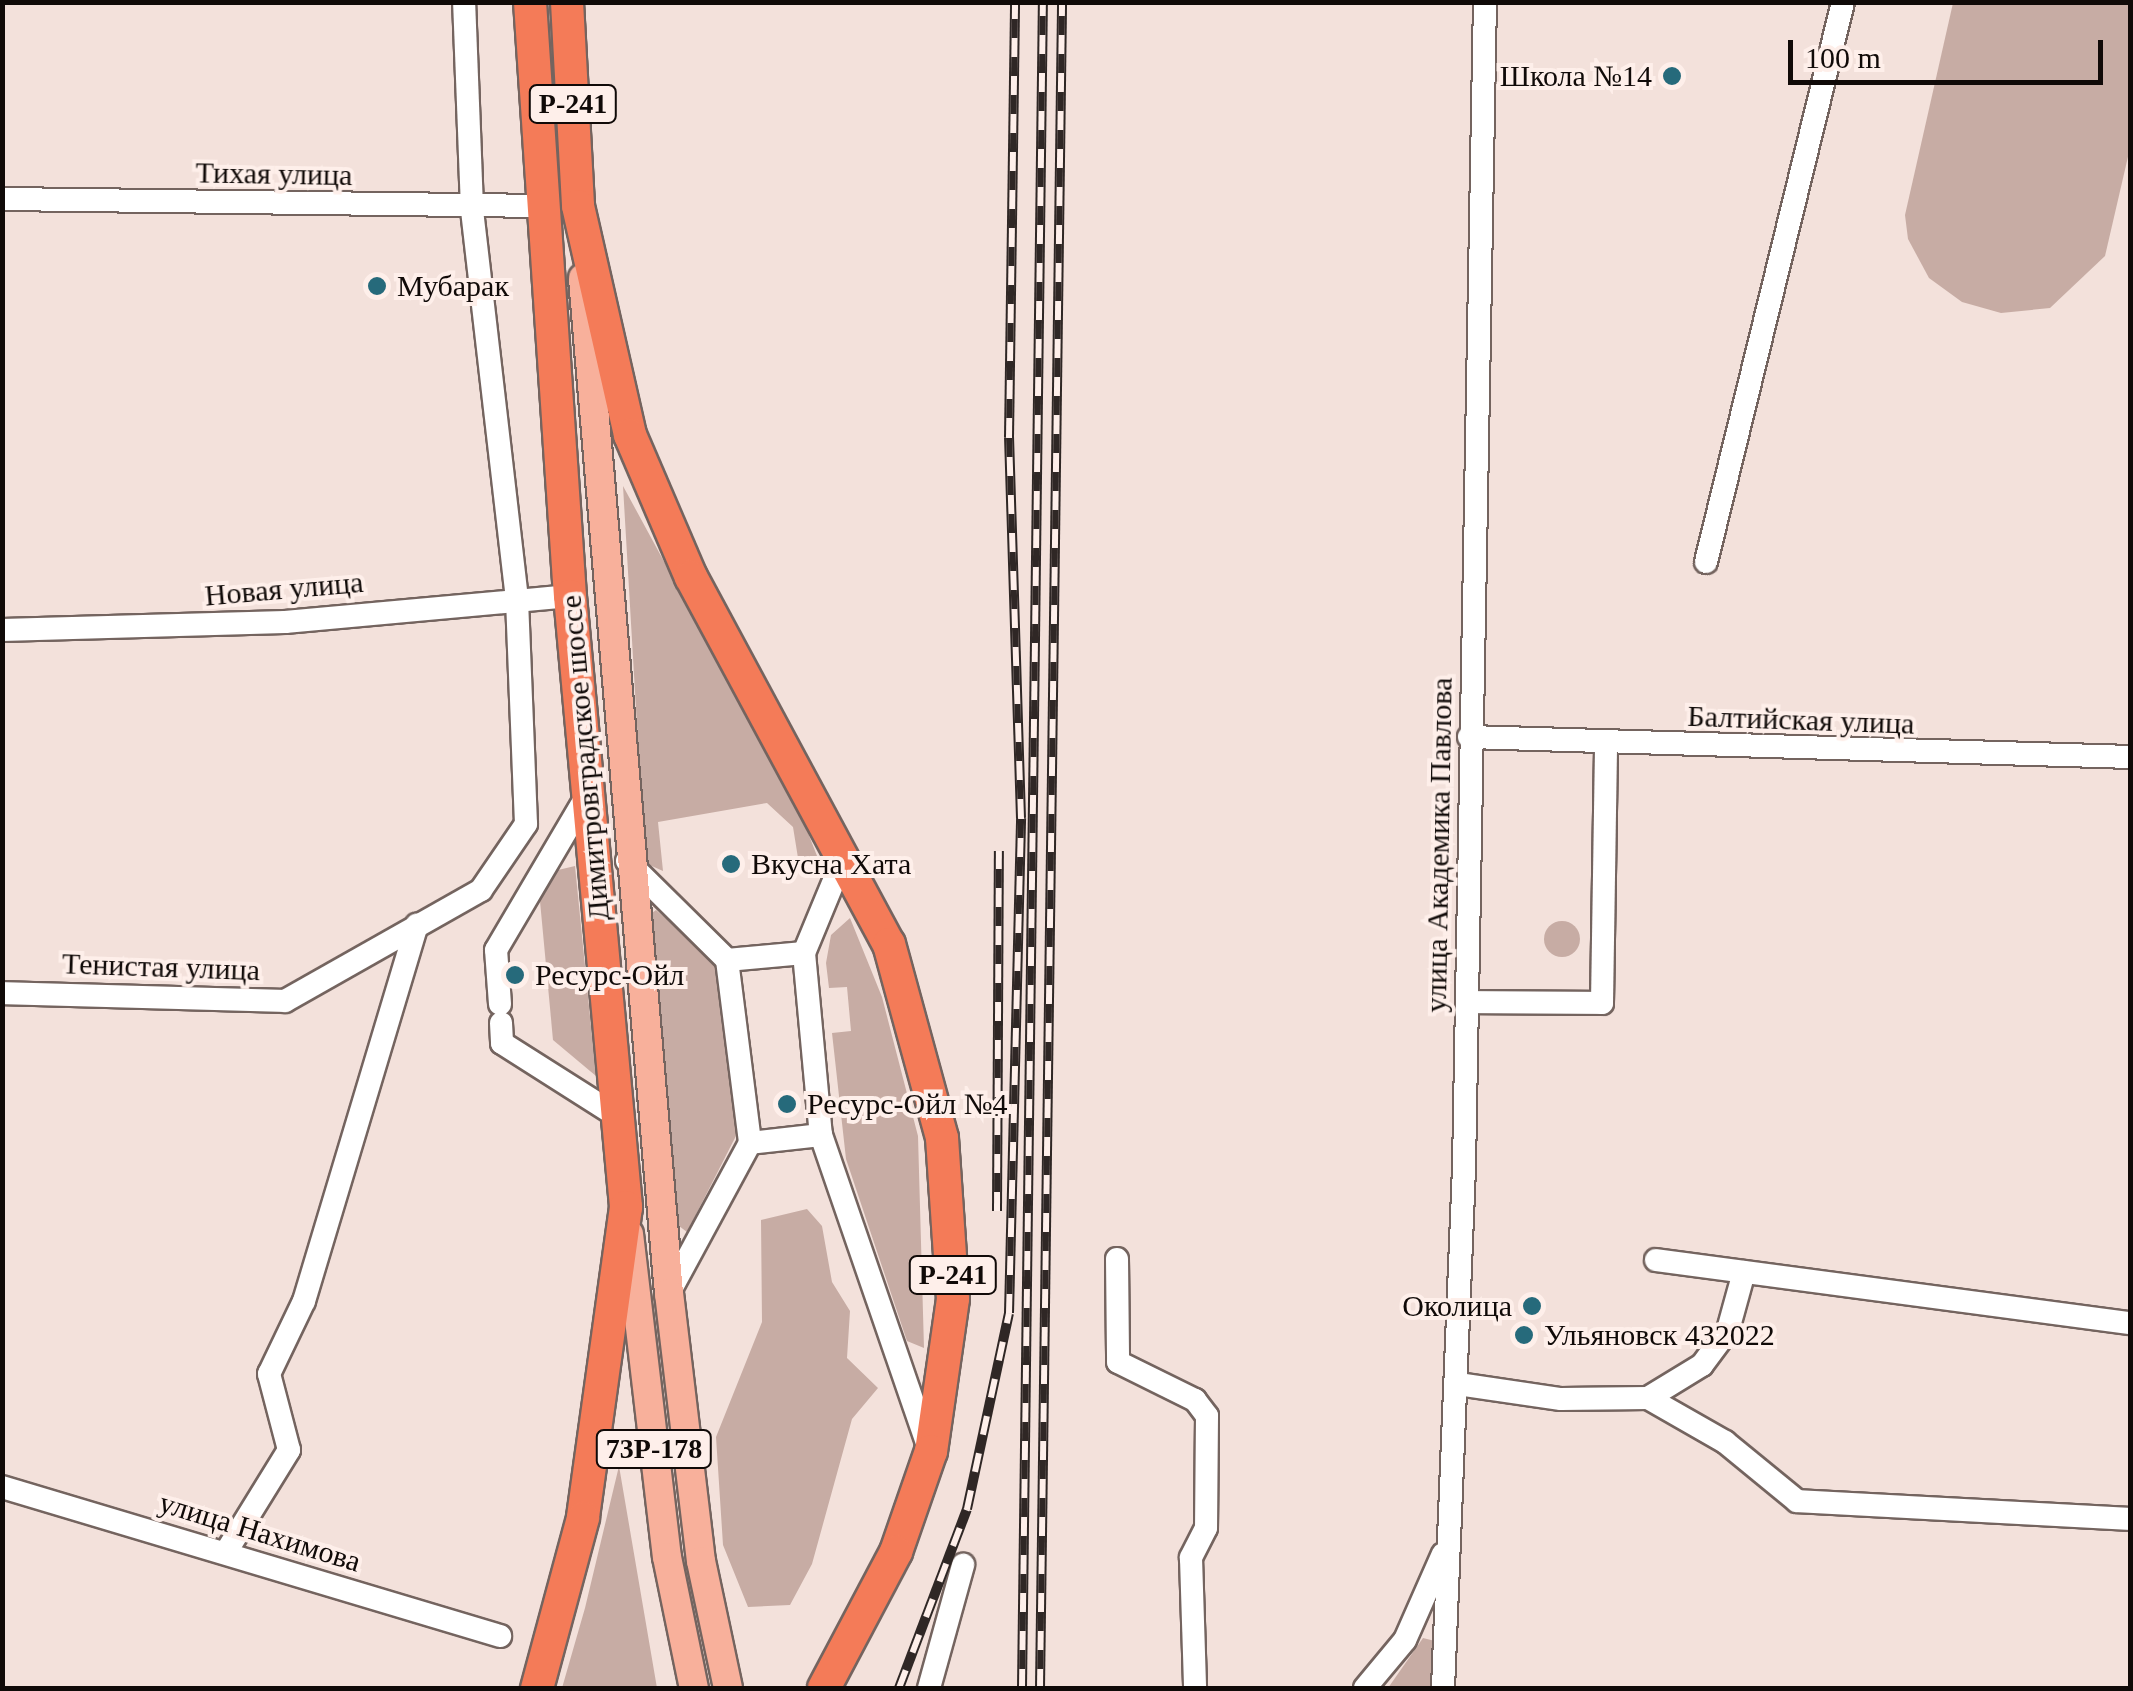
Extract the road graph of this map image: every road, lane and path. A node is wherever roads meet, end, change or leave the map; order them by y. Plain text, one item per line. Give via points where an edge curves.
1 (464, 2) edge
2 (530, 2) edge
3 (568, 2) edge
4 (1485, 2) edge
5 (1843, 2) edge
6 (2, 199) edge
7 (544, 206) junction
8 (578, 206) junction
9 (472, 208) junction
10 (1706, 562) dead end
11 (570, 596) junction
12 (517, 600) junction
13 (2, 630) edge
14 (1470, 737) junction
15 (1606, 742) junction
16 (2130, 757) edge
17 (588, 794) junction
18 (845, 854) junction
19 (628, 860) junction
20 (417, 925) junction
21 (804, 953) junction
22 (726, 960) junction
23 (2, 993) edge
24 (1467, 1002) junction
25 (617, 1116) junction
26 (821, 1135) junction
27 (750, 1143) junction
28 (626, 1207) junction
29 (1117, 1259) dead end
30 (1656, 1260) dead end
31 (1744, 1272) junction
32 (669, 1293) junction
33 (2130, 1323) edge
34 (1458, 1384) junction
35 (1648, 1398) junction
36 (930, 1451) junction
37 (2, 1487) edge
38 (1453, 1497) junction
39 (2130, 1519) edge
40 (226, 1552) junction
41 (964, 1564) dead end
42 (500, 1636) dead end
43 (727, 1687) edge
44 (538, 1688) edge
45 (694, 1688) edge
46 (824, 1688) edge
47 (929, 1688) edge
48 (1195, 1688) edge
49 (1365, 1688) edge
50 (1444, 1688) edge

1 - 9 street, Тенистая улица
2 - 7 highway, Димитровградское шоссе / Р-241
3 - 8 highway, Димитровградское шоссе / Р-241
4 - 14 street, улица Академика Павлова
5 - 10 street
6 - 9 street, Тихая улица
7 - 9 street, Тихая улица
7 - 11 highway, Димитровградское шоссе / Р-241
8 - 18 highway, Р-241 via 630,435 662,519
8 - 19 main road, Димитровградское шоссе / 73Р-178
9 - 12 street, Тенистая улица
11 - 12 street, Новая улица
11 - 17 highway, Димитровградское шоссе / Р-241
12 - 13 street, Новая улица via 202,627
12 - 20 street, Тенистая улица via 526,824 481,890
14 - 15 street, Балтийская улица
14 - 24 street, улица Академика Павлова
15 - 16 street, Балтийская улица
15 - 24 street via 1602,1003
17 - 25 highway, Димитровградское шоссе / Р-241
17 - 25 street via 496,950 502,1043
18 - 21 street
18 - 36 highway, Р-241 via 906,995 942,1138 953,1299
19 - 22 street
19 - 32 main road, Димитровградское шоссе / 73Р-178
20 - 23 street, Тенистая улица via 285,1001
20 - 40 street via 304,1300 269,1374 290,1450
21 - 22 street
21 - 26 street
22 - 27 street
24 - 34 street, улица Академика Павлова
25 - 28 highway, Димитровградское шоссе / Р-241
26 - 27 street
26 - 36 street
27 - 32 street
28 - 44 highway, Р-241 via 584,1518
28 - 45 main road, Димитровградское шоссе / 73Р-178 via 667,1557
29 - 48 street via 1118,1362 1195,1400 1207,1416 1206,1528 1191,1558
30 - 31 street
31 - 33 street
31 - 35 street via 1728,1330 1702,1365
32 - 43 main road, Димитровградское шоссе / 73Р-178 via 701,1561
34 - 35 street via 1562,1399
34 - 38 street, улица Академика Павлова
35 - 39 street via 1726,1442 1797,1501
36 - 46 highway, Р-241 via 896,1552
37 - 40 street, улица Нахимова
38 - 49 street via 1424,1607
38 - 50 street, улица Академика Павлова
40 - 42 street, улица Нахимова
41 - 47 street

